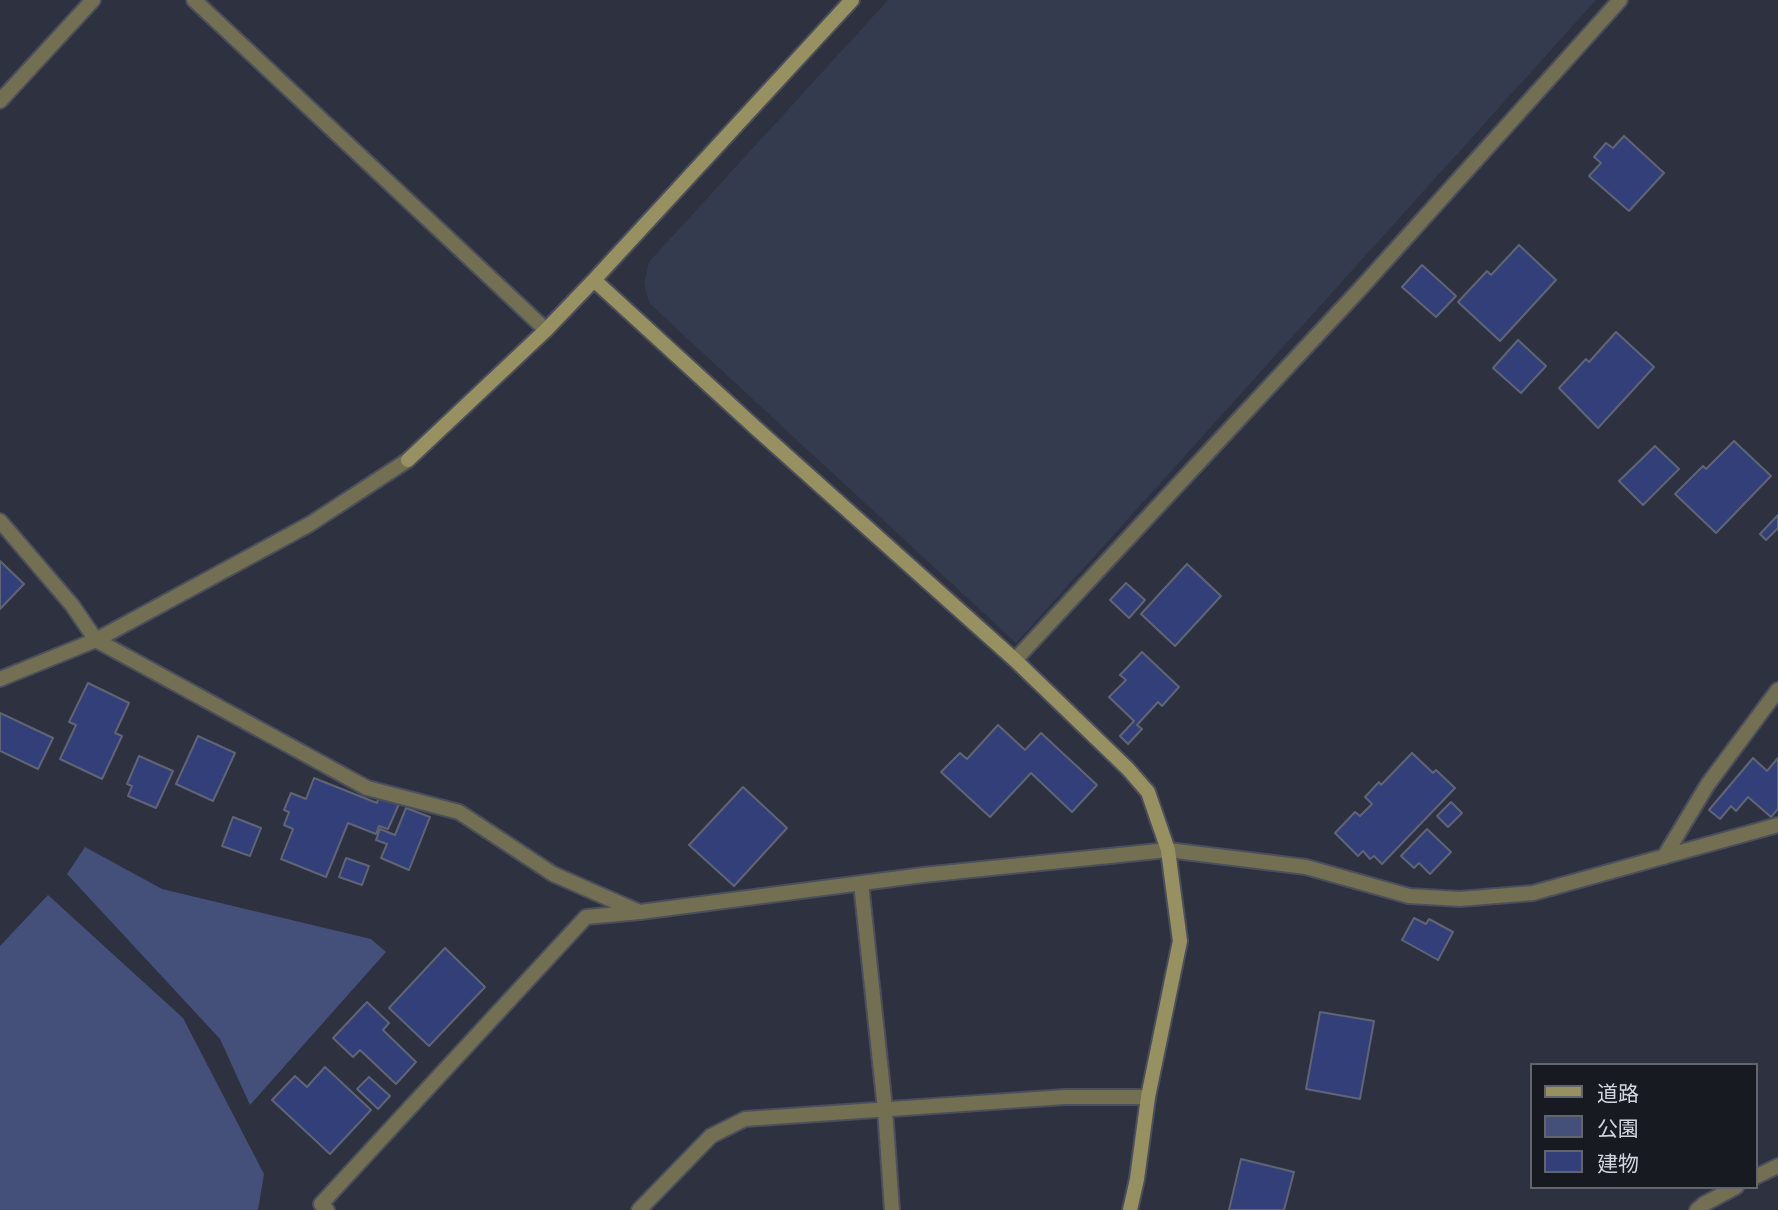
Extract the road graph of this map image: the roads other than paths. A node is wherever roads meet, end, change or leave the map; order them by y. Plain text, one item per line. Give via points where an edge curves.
1 (93, 0) edge
2 (194, 0) edge
3 (852, 0) edge
4 (1620, 0) edge
5 (0, 101) edge
6 (594, 280) junction
7 (546, 330) junction
8 (0, 521) edge
9 (96, 640) junction
10 (1015, 660) junction
11 (0, 679) edge
12 (1778, 690) edge
13 (1778, 825) edge
14 (1168, 850) junction
15 (1664, 857) junction
16 (861, 883) junction
17 (640, 912) junction
18 (1148, 1097) junction
19 (885, 1110) junction
20 (1778, 1166) edge
21 (1757, 1176) edge
22 (1733, 1189) edge
23 (327, 1210) edge
24 (639, 1210) edge
25 (892, 1210) edge
26 (1130, 1210) edge
27 (1697, 1210) edge

1 - 5 street
2 - 7 street
3 - 6 street
4 - 10 street via 1361,288
6 - 7 street
6 - 10 street
7 - 9 street via 408,460 310,524
8 - 9 street
9 - 11 street
9 - 17 street via 367,788 459,811 553,874
10 - 14 street via 1149,792
12 - 15 street via 1708,785
13 - 15 street
14 - 15 street via 1307,867 1409,896 1460,899 1533,893
14 - 16 street
14 - 18 street via 1180,941
16 - 17 street
16 - 19 street
17 - 23 street via 586,917 321,1204
18 - 19 street via 1065,1097
18 - 26 street
19 - 24 street via 745,1119 711,1136
19 - 25 street
20 - 21 street
22 - 27 street

